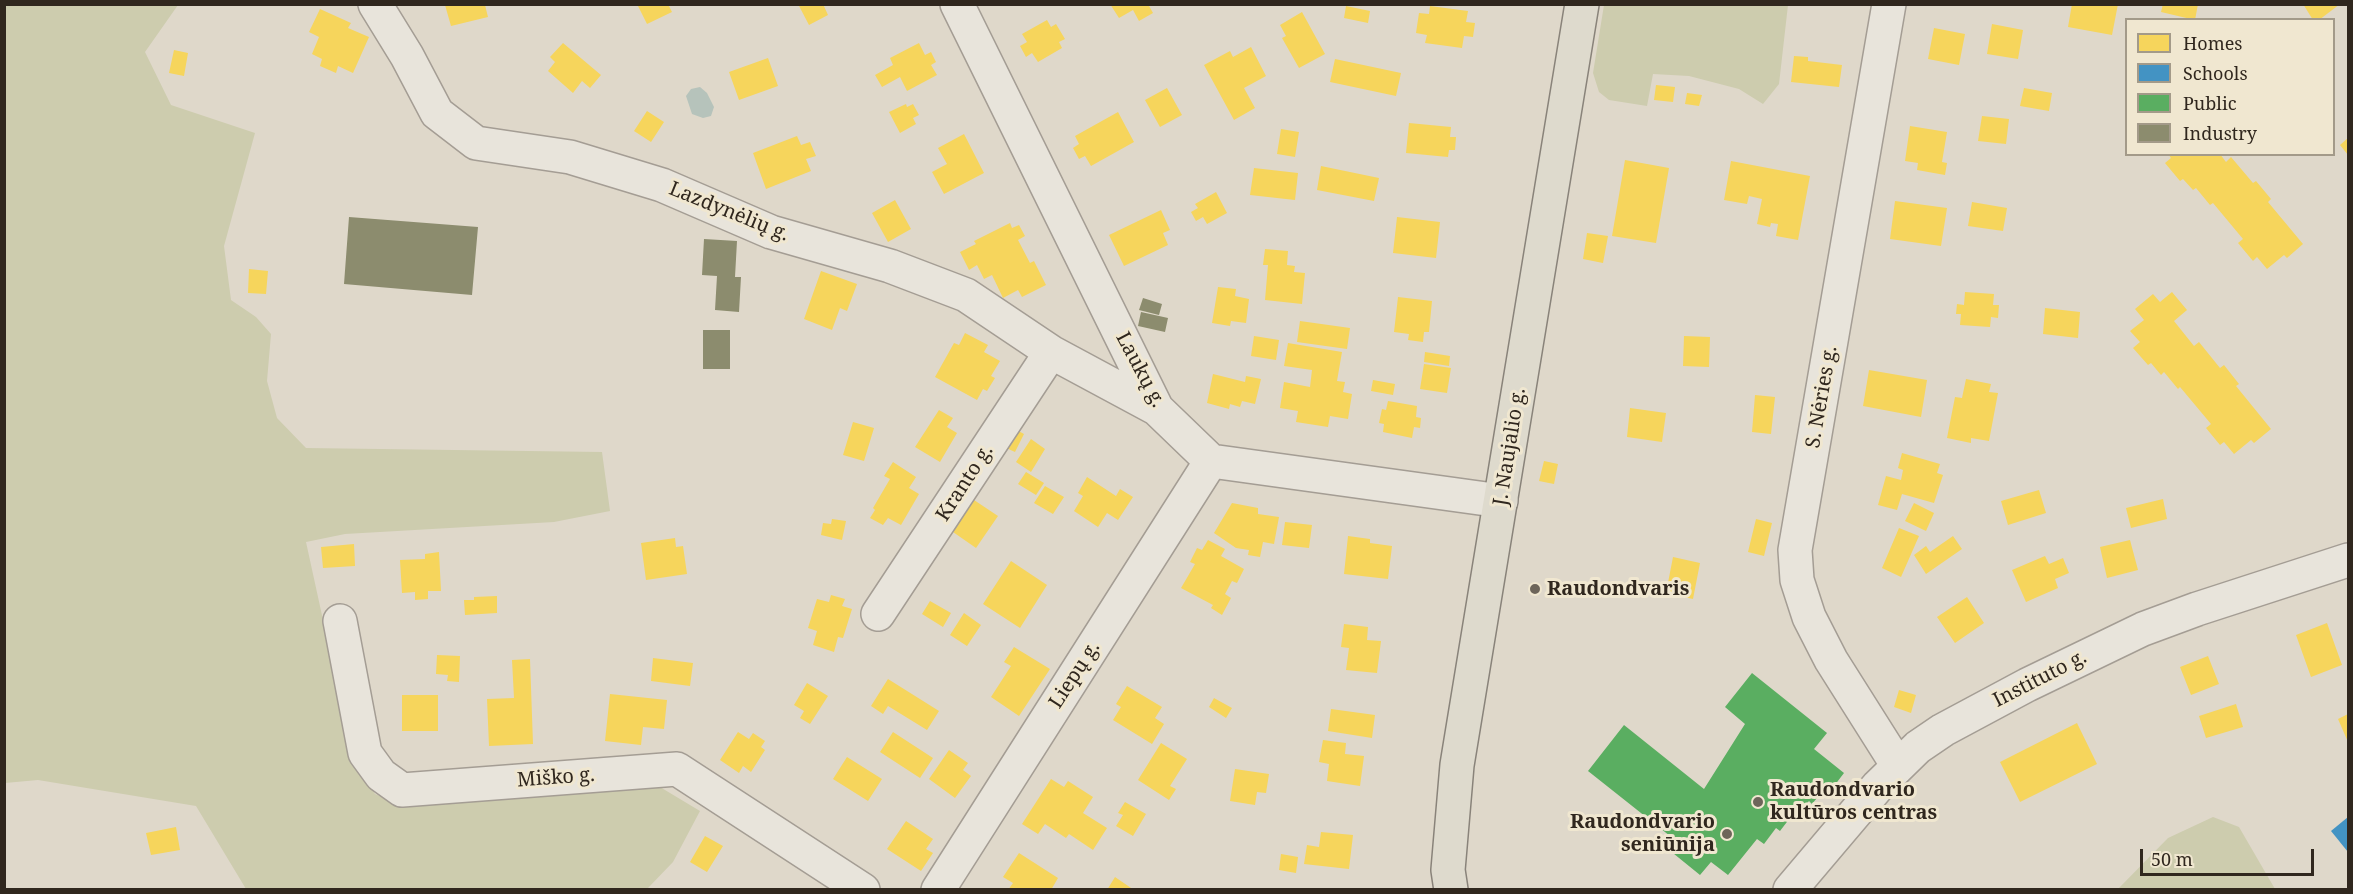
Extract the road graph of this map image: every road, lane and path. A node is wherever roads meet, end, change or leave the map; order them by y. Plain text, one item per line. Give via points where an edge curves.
1 (375, 4) edge
2 (957, 4) edge
3 (1582, 4) edge
4 (1889, 4) edge
5 (1051, 352) junction
6 (1157, 409) junction
7 (1212, 460) junction
8 (1501, 501) junction
9 (2349, 560) edge
10 (878, 614) dead end
11 (340, 621) dead end
12 (1898, 766) junction
13 (1448, 883) edge
14 (863, 890) edge
15 (938, 890) edge
16 (1790, 890) edge

1 - 5 street, Lazdynėlių g. via 437,113 476,143 570,158 662,185 771,232 890,266 966,295
2 - 6 street, Laukų g.
3 - 8 main road, J. Naujalio g.
4 - 12 street, S. Nėries g. via 1795,550 1797,580 1809,617 1831,660
5 - 6 street, Lazdynėlių g.
5 - 10 street, Kranto g.
6 - 7 street, Laukų g.
7 - 8 street
7 - 15 street, Liepų g.
8 - 13 main road, J. Naujalio g. via 1457,765
9 - 12 street, Instituto g. via 2197,609 2103,648 1943,730
11 - 14 street, Miško g. via 365,753 381,775 402,790 677,769
12 - 16 street, Instituto g.

